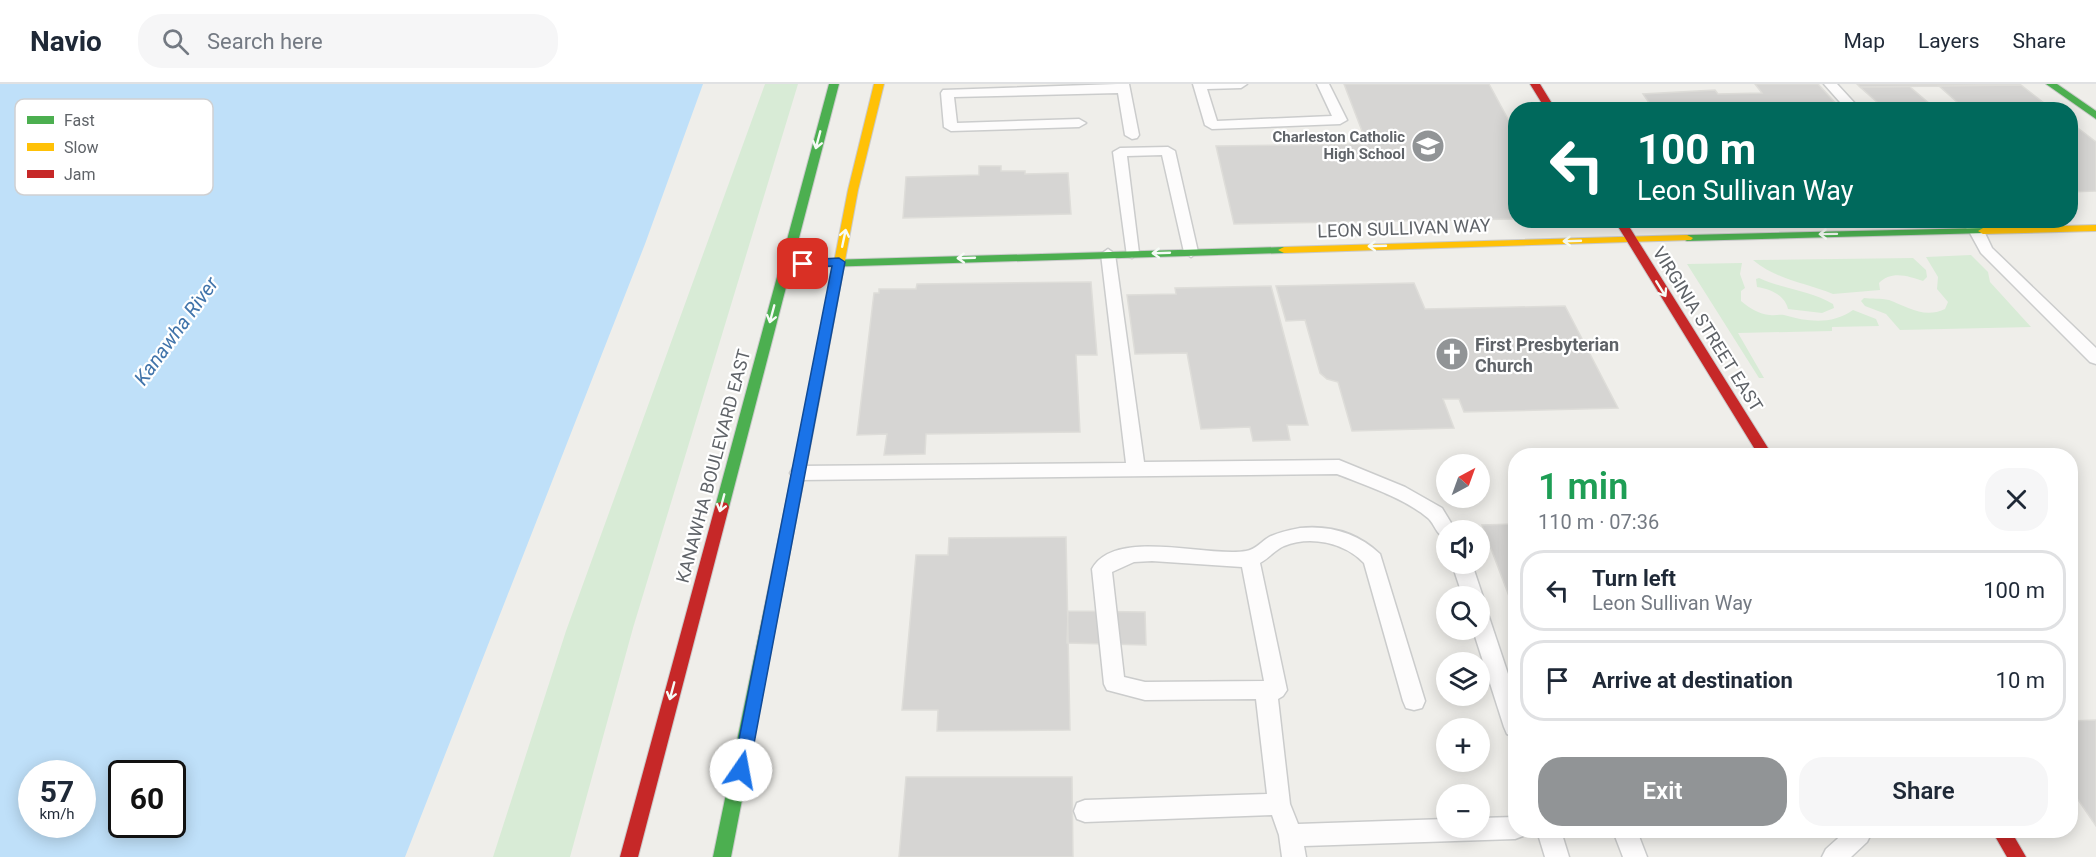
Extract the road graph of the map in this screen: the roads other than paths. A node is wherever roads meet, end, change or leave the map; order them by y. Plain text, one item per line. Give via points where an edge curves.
1 (834, 84) edge
2 (879, 84) edge
3 (1241, 84) edge
4 (1323, 84) edge
5 (1535, 84) edge
6 (1830, 84) edge
7 (2051, 84) edge
8 (1199, 85) edge
9 (1124, 86) edge
10 (1546, 102) edge
11 (1847, 102) edge
12 (2076, 102) edge
13 (2078, 103) edge
14 (2096, 116) edge
15 (1079, 123) dead end
16 (1132, 135) dead end
17 (1624, 228) edge
18 (1919, 228) edge
19 (1973, 228) edge
20 (2078, 228) edge
21 (2096, 228) edge
22 (1630, 239) junction
23 (1191, 252) junction
24 (1108, 254) junction
25 (1132, 254) junction
26 (839, 262) junction
27 (786, 265) junction
28 (2096, 358) edge
29 (1761, 448) edge
30 (1136, 470) junction
31 (799, 473) junction
32 (1440, 520) edge
33 (1250, 559) junction
34 (1487, 640) edge
35 (1266, 690) junction
36 (1414, 701) dead end
37 (1508, 706) edge
38 (1279, 804) junction
39 (1085, 811) dead end
40 (1508, 829) edge
41 (1551, 838) edge
42 (1628, 838) edge
43 (1855, 838) edge
44 (2005, 838) edge
45 (1292, 846) edge
46 (629, 857) edge
47 (722, 857) edge
48 (1557, 857) edge
49 (1635, 857) edge
50 (1834, 857) edge
51 (2017, 857) edge

1 -> 27 main road, KANAWHA BOULEVARD EAST
26 -> 2 main road
3 - 8 lane
4 - 8 lane via 1340,120 1212,125
5 - 10 main road
6 - 11 lane
7 - 12 main road
9 - 15 lane via 947,93 951,127
9 - 16 lane
13 - 14 main road
17 - 22 main road, VIRGINIA STREET EAST
18 -> 22 main road, LEON SULLIVAN WAY
19 - 28 lane via 1986,250
20 - 21 main road, LEON SULLIVAN WAY
22 -> 23 main road, LEON SULLIVAN WAY
22 -> 29 main road, VIRGINIA STREET EAST
23 -> 25 main road, LEON SULLIVAN WAY
23 - 25 lane via 1168,151 1120,152
24 - 25 main road, LEON SULLIVAN WAY
24 -> 26 main road, LEON SULLIVAN WAY
24 - 30 lane
26 - 27 main road, LEON SULLIVAN WAY
26 - 31 main road
27 -> 46 main road, KANAWHA BOULEVARD EAST
30 - 31 lane
30 - 32 lane via 1339,467 1399,492 1435,513
31 - 47 main road
33 - 35 lane via 1276,690
33 - 35 lane via 1137,554 1112,560 1102,569 1114,684 1145,691
33 - 36 lane via 1280,541 1311,535 1358,544 1373,559
34 - 37 lane
35 - 38 lane
38 - 39 lane
38 - 45 lane
40 - 45 lane
41 - 48 lane
42 - 49 lane
43 - 50 lane
44 - 51 main road

